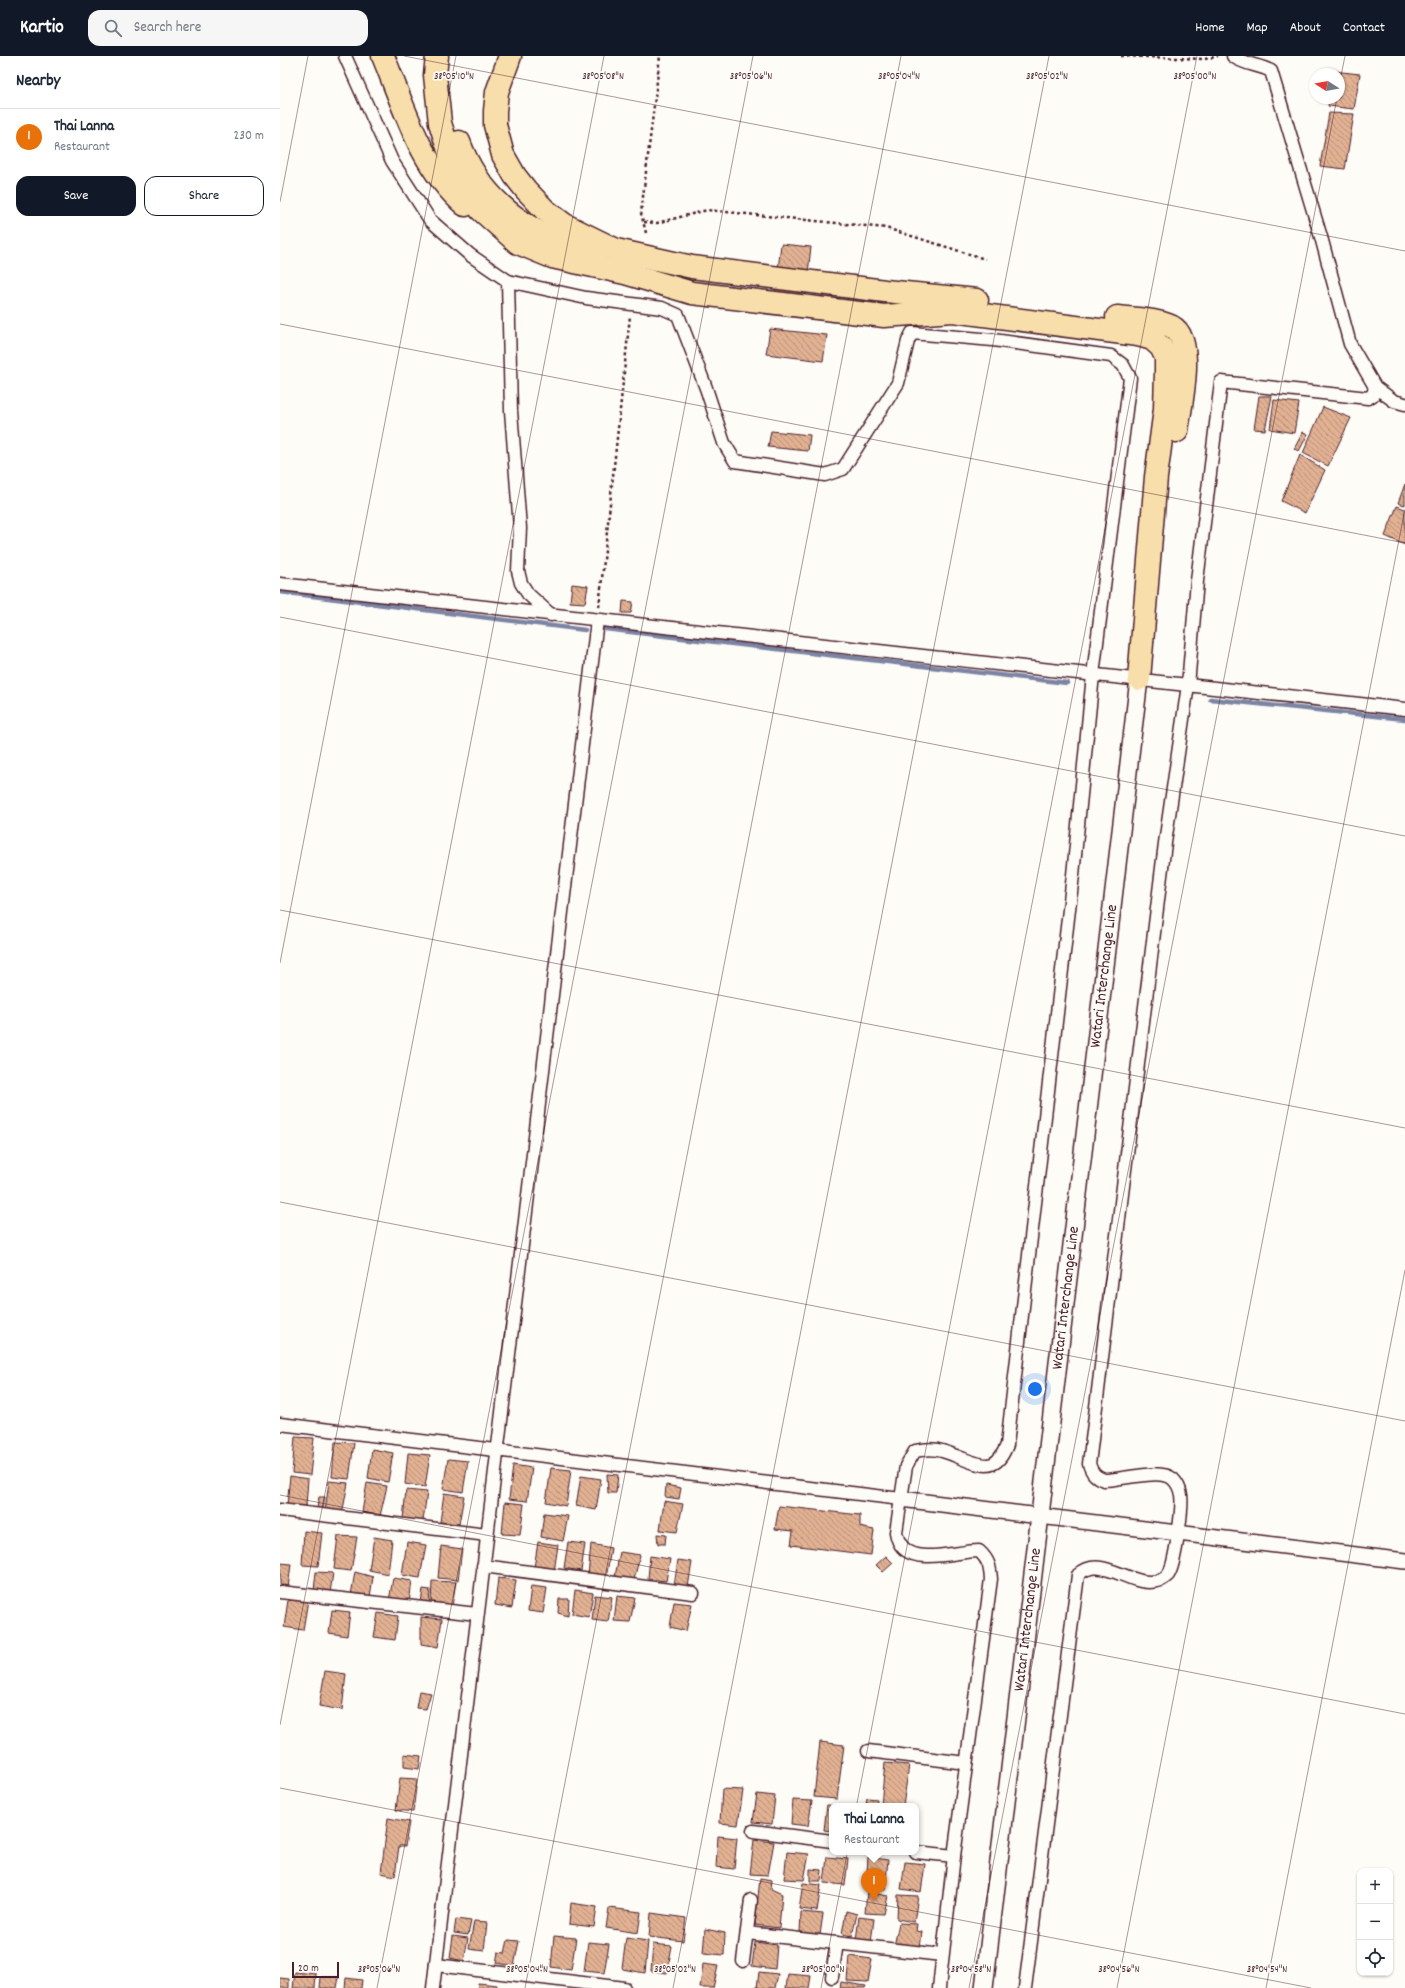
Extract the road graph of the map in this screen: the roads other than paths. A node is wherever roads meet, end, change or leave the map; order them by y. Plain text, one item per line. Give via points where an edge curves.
1 (345, 56) edge
2 (383, 56) edge
3 (437, 56) edge
4 (451, 56) edge
5 (510, 56) edge
6 (1233, 56) edge
7 (518, 243) junction
8 (614, 260) junction
9 (508, 281) junction
10 (1375, 387) junction
11 (1405, 404) edge
12 (280, 584) edge
13 (552, 614) junction
14 (597, 620) junction
15 (1093, 675) junction
16 (1140, 679) junction
17 (1188, 685) junction
18 (1405, 709) edge
19 (280, 1424) edge
20 (497, 1451) junction
21 (901, 1499) junction
22 (280, 1510) edge
23 (1041, 1516) junction
24 (1178, 1533) junction
25 (487, 1534) junction
26 (1405, 1560) edge
27 (483, 1566) junction
28 (280, 1592) edge
29 (693, 1593) dead end
30 (477, 1614) junction
31 (868, 1751) dead end
32 (966, 1764) junction
33 (754, 1831) dead end
34 (829, 1841) edge
35 (919, 1852) edge
36 (954, 1856) junction
37 (751, 1900) dead end
38 (747, 1933) junction
39 (837, 1943) junction
40 (942, 1955) junction
41 (743, 1961) dead end
42 (436, 1965) junction
43 (832, 1978) dead end
44 (433, 1988) edge
45 (624, 1988) edge
46 (938, 1988) edge
47 (984, 1988) edge
48 (1025, 1988) edge

1 - 9 street via 392,161 430,220 470,256
2 - 7 highway via 414,135 433,171 450,193 480,219
3 - 7 highway via 435,75 440,123 458,179 481,210
4 - 8 highway via 450,97 455,129 464,156 490,195 518,219 547,236
5 - 8 highway via 497,92 495,125 506,160 515,176 545,210
6 - 10 street via 1241,62 1271,70 1350,344
7 - 8 highway via 552,257
8 - 16 highway via 885,291 954,304 1130,318 1169,325 1177,330 1186,357 1165,526
9 - 13 street via 511,411 520,528 518,571 521,583 528,594
9 - 15 street via 586,298 662,308 678,315 724,443 735,461 825,475 843,469 898,383 912,333 993,340 1110,356 1123,365 1130,378
10 - 11 street via 1394,401
10 - 17 street via 1373,395 1368,398 1221,382 1197,581
12 - 13 street
13 - 14 street
14 - 15 street
14 - 20 street
15 - 16 street
15 - 21 street via 1074,868 1007,1445 999,1459 987,1466 941,1450 915,1451 906,1466
16 - 17 street
16 - 23 main road, Watari Interchange Line
17 - 18 street
17 - 24 street via 1164,851 1089,1464 1097,1478 1104,1480 1155,1474 1172,1478 1178,1484 1181,1497
19 - 20 street
20 - 21 street
20 - 25 street
21 - 23 street
21 - 32 street via 896,1532 898,1540 907,1551 923,1557 979,1552 986,1557 990,1566 991,1580
22 - 25 street
23 - 24 street
23 - 47 main road, Watari Interchange Line
24 - 26 street
24 - 48 street via 1174,1559 1168,1575 1162,1580 1144,1582 1099,1567 1091,1567 1078,1575
25 - 27 street
27 - 29 street
27 - 30 street
28 - 30 street
30 - 42 street
31 - 32 street
32 - 36 street
33 - 34 street
35 - 36 street
36 - 40 street
37 - 38 street
38 - 39 street
38 - 41 street
39 - 40 street
39 - 43 street
40 - 46 street
42 - 44 street
42 - 45 street

